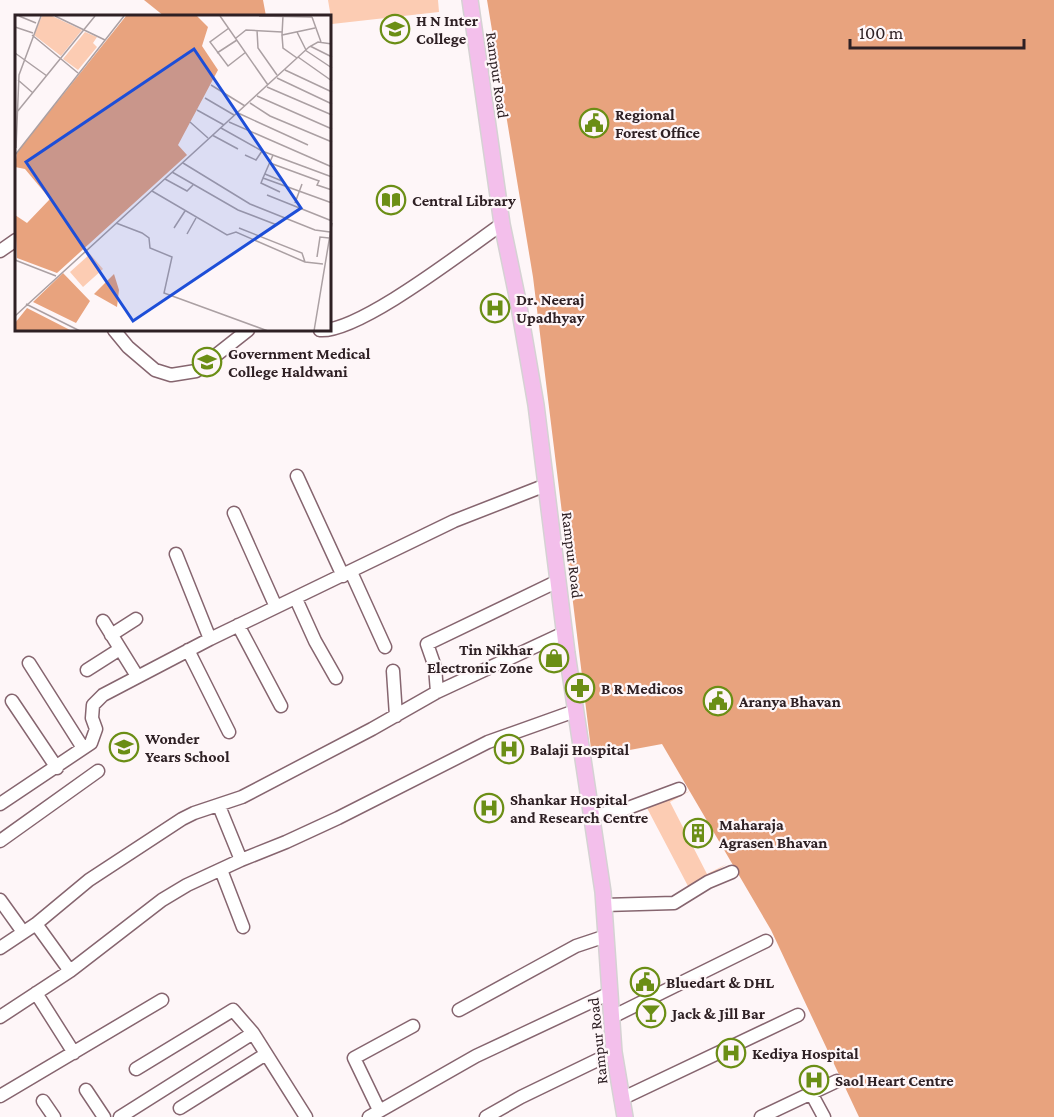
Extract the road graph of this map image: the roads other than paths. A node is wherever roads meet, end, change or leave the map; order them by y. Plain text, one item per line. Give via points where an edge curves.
1 (470, 0) edge
2 (502, 224) junction
3 (15, 241) edge
4 (0, 251) edge
5 (332, 330) edge
6 (116, 332) edge
7 (245, 332) edge
8 (297, 476) dead end
9 (546, 485) junction
10 (234, 513) dead end
11 (176, 554) dead end
12 (347, 574) junction
13 (558, 581) junction
14 (296, 599) junction
15 (276, 607) junction
16 (136, 620) dead end
17 (103, 621) dead end
18 (238, 625) junction
19 (564, 633) junction
20 (111, 635) junction
21 (210, 639) junction
22 (385, 647) dead end
23 (120, 649) junction
24 (188, 650) junction
25 (29, 663) dead end
26 (87, 670) dead end
27 (393, 671) dead end
28 (137, 676) junction
29 (336, 678) dead end
30 (436, 692) junction
31 (12, 701) dead end
32 (281, 706) dead end
33 (575, 711) junction
34 (396, 716) junction
35 (229, 732) dead end
36 (83, 748) junction
37 (57, 768) junction
38 (98, 771) dead end
39 (680, 789) dead end
40 (0, 804) edge
41 (219, 806) junction
42 (591, 816) junction
43 (0, 841) edge
44 (241, 860) junction
45 (221, 870) junction
46 (732, 872) dead end
47 (0, 900) edge
48 (604, 905) junction
49 (36, 924) junction
50 (243, 927) dead end
51 (23, 932) junction
52 (606, 936) junction
53 (766, 941) dead end
54 (0, 948) edge
55 (70, 971) junction
56 (36, 993) junction
57 (610, 993) junction
58 (162, 1000) dead end
59 (459, 1010) dead end
60 (798, 1015) dead end
61 (0, 1017) edge
62 (612, 1017) junction
63 (414, 1026) dead end
64 (252, 1033) junction
65 (614, 1052) junction
66 (74, 1053) junction
67 (266, 1054) junction
68 (136, 1070) dead end
69 (837, 1081) dead end
70 (86, 1090) dead end
71 (811, 1093) junction
72 (0, 1096) edge
73 (621, 1100) junction
74 (43, 1101) dead end
75 (180, 1108) dead end
76 (374, 1114) edge
77 (301, 1115) edge
78 (54, 1117) edge
79 (104, 1117) edge
80 (120, 1117) edge
81 (486, 1117) edge
82 (625, 1117) edge
83 (761, 1117) edge
84 (824, 1117) edge

1 - 2 main road, Rampur Road
2 - 5 street via 372,313
2 - 9 main road, Rampur Road via 536,405
3 - 4 street
6 - 7 street via 155,370 171,375 196,371
8 - 12 street
9 - 12 street via 454,521
9 - 13 main road, Rampur Road
10 - 15 street
11 - 21 street
12 - 14 street
12 - 22 street
13 - 19 main road, Rampur Road
13 - 30 street via 427,644 435,667
14 - 15 street
14 - 29 street
15 - 18 street
16 - 20 street
17 - 20 street
18 - 21 street
18 - 32 street
19 - 30 street
19 - 33 main road, Rampur Road
20 - 23 street
21 - 24 street
23 - 26 street
23 - 28 street
24 - 28 street
24 - 35 street
25 - 36 street
27 - 34 street
28 - 36 street via 103,694 93,705 96,729 91,743
30 - 34 street
31 - 37 street
33 - 42 main road, Rampur Road
33 - 44 street via 488,742 332,821
34 - 41 street
36 - 37 street
37 - 40 street
38 - 43 street
39 - 42 street via 628,808
41 - 44 street
41 - 49 street via 182,819 89,880
42 - 48 main road, Rampur Road
44 - 45 street
45 - 50 street
45 - 55 street via 162,900
46 - 48 street via 674,903
47 - 51 street
48 - 52 main road, Rampur Road
49 - 51 street
49 - 55 street
51 - 54 street
52 - 57 main road, Rampur Road
52 - 59 street via 576,946
53 - 62 street
55 - 56 street
56 - 61 street
56 - 66 street
57 - 62 main road, Rampur Road
57 - 76 street via 476,1056
58 - 66 street
60 - 73 street
62 - 65 main road, Rampur Road
63 - 76 street via 354,1058
64 - 67 street
64 - 68 street via 233,1010
64 - 80 street
65 - 73 main road, Rampur Road
65 - 81 street
66 - 72 street
67 - 75 street
67 - 77 street
69 - 71 street
70 - 79 street
71 - 83 street
71 - 84 street
73 - 82 main road, Rampur Road
74 - 78 street

